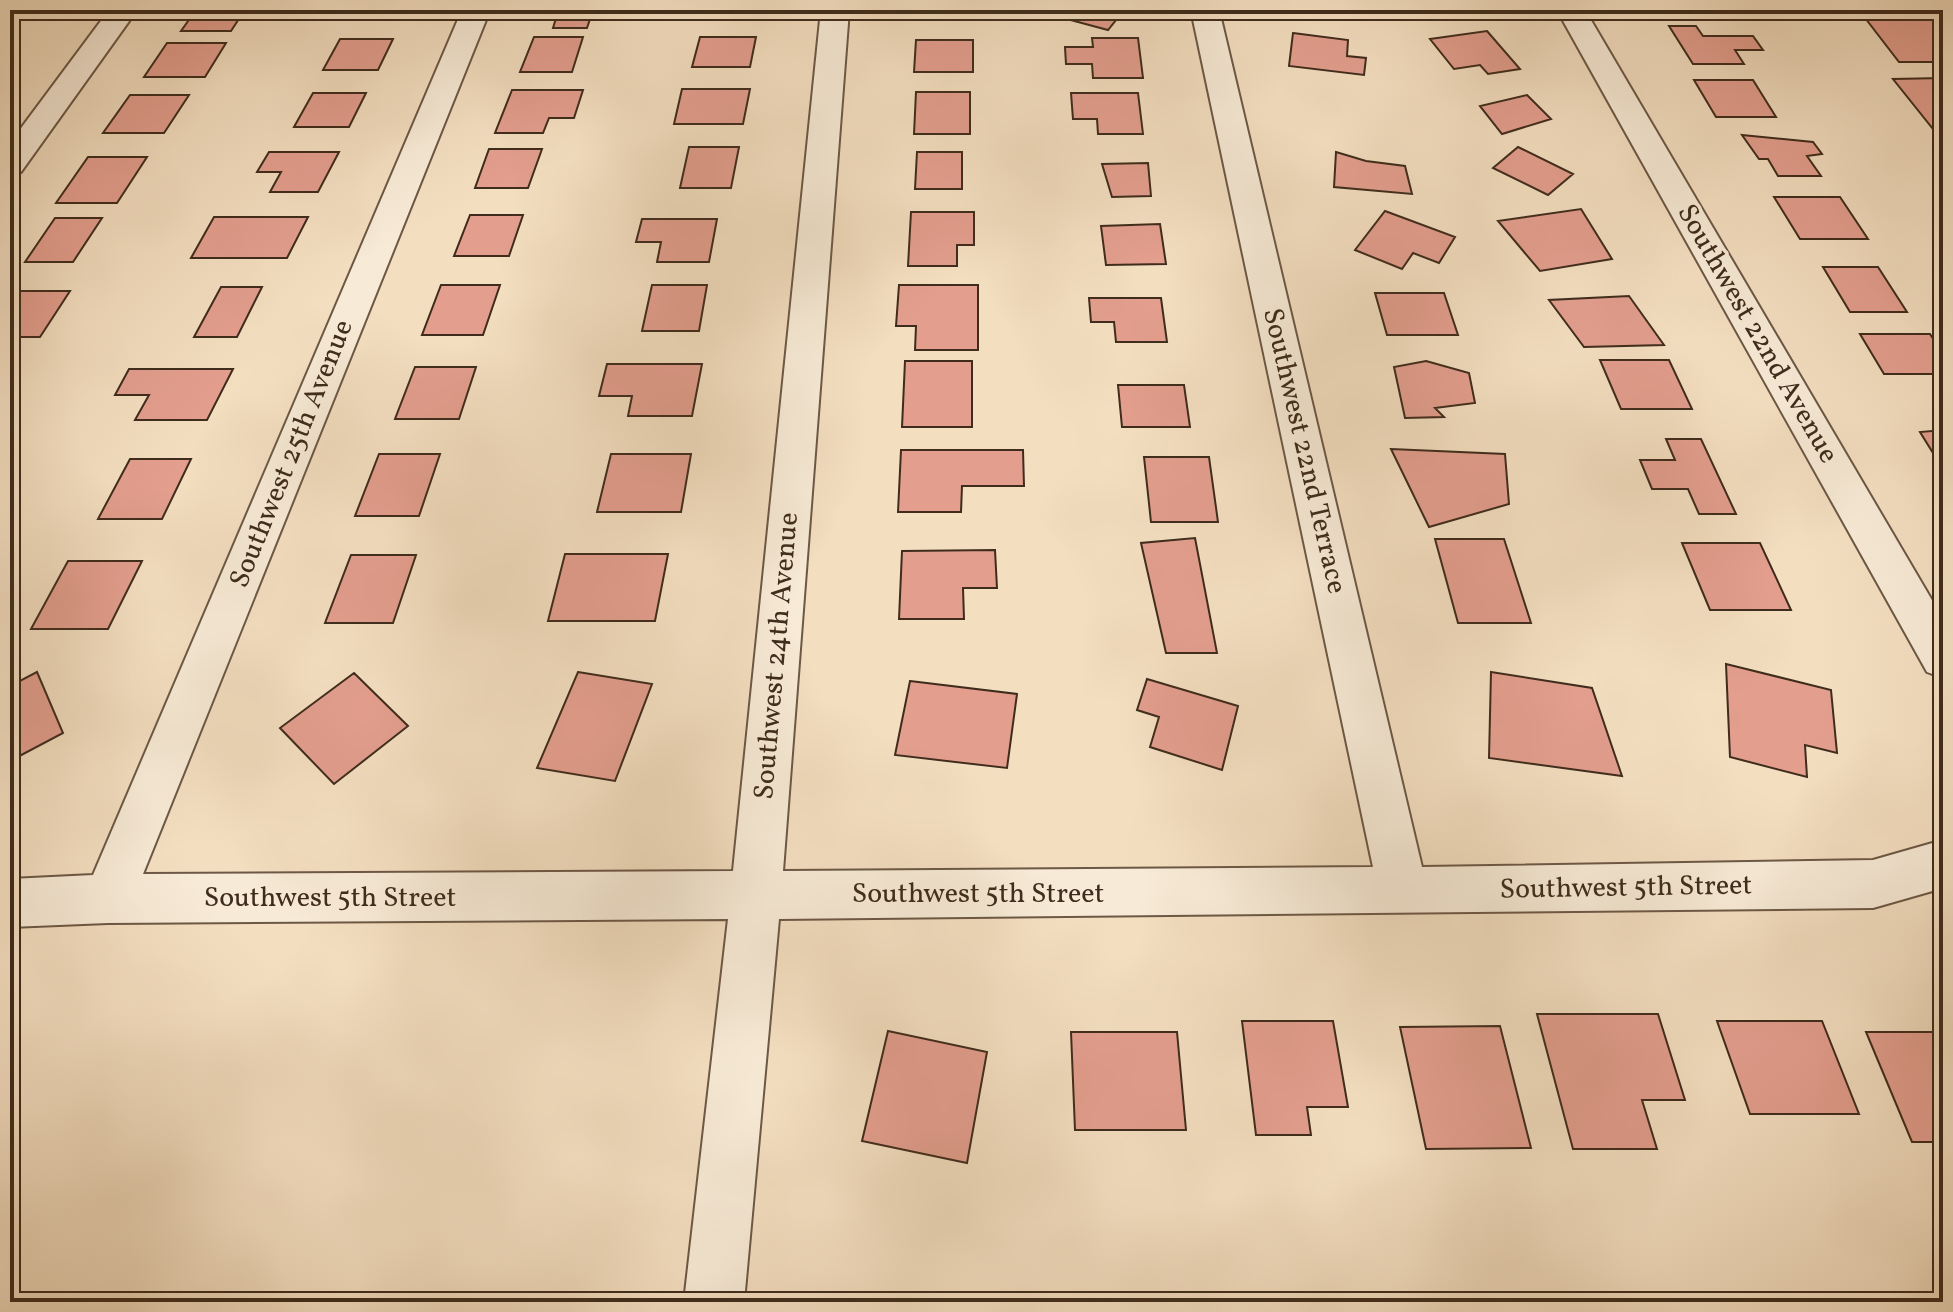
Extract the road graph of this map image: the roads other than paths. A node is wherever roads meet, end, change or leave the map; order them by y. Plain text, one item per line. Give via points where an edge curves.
1 (123, 10) edge
2 (476, 10) edge
3 (835, 10) edge
4 (1205, 10) edge
5 (1571, 10) edge
6 (10, 165) edge
7 (1943, 659) edge
8 (1943, 864) edge
9 (1403, 891) junction
10 (756, 895) junction
11 (108, 899) junction
12 (10, 903) edge
13 (714, 1302) edge

1 - 6 street
2 - 11 street, Southwest 25th Avenue
3 - 10 street, Southwest 24th Avenue
4 - 9 street, Southwest 22nd Terrace
5 - 7 street, Southwest 22nd Avenue
8 - 9 street, Southwest 5th Street via 1873,884
9 - 10 street, Southwest 5th Street
10 - 11 street, Southwest 5th Street
10 - 13 street, Southwest 24th Avenue
11 - 12 street, Southwest 5th Street

